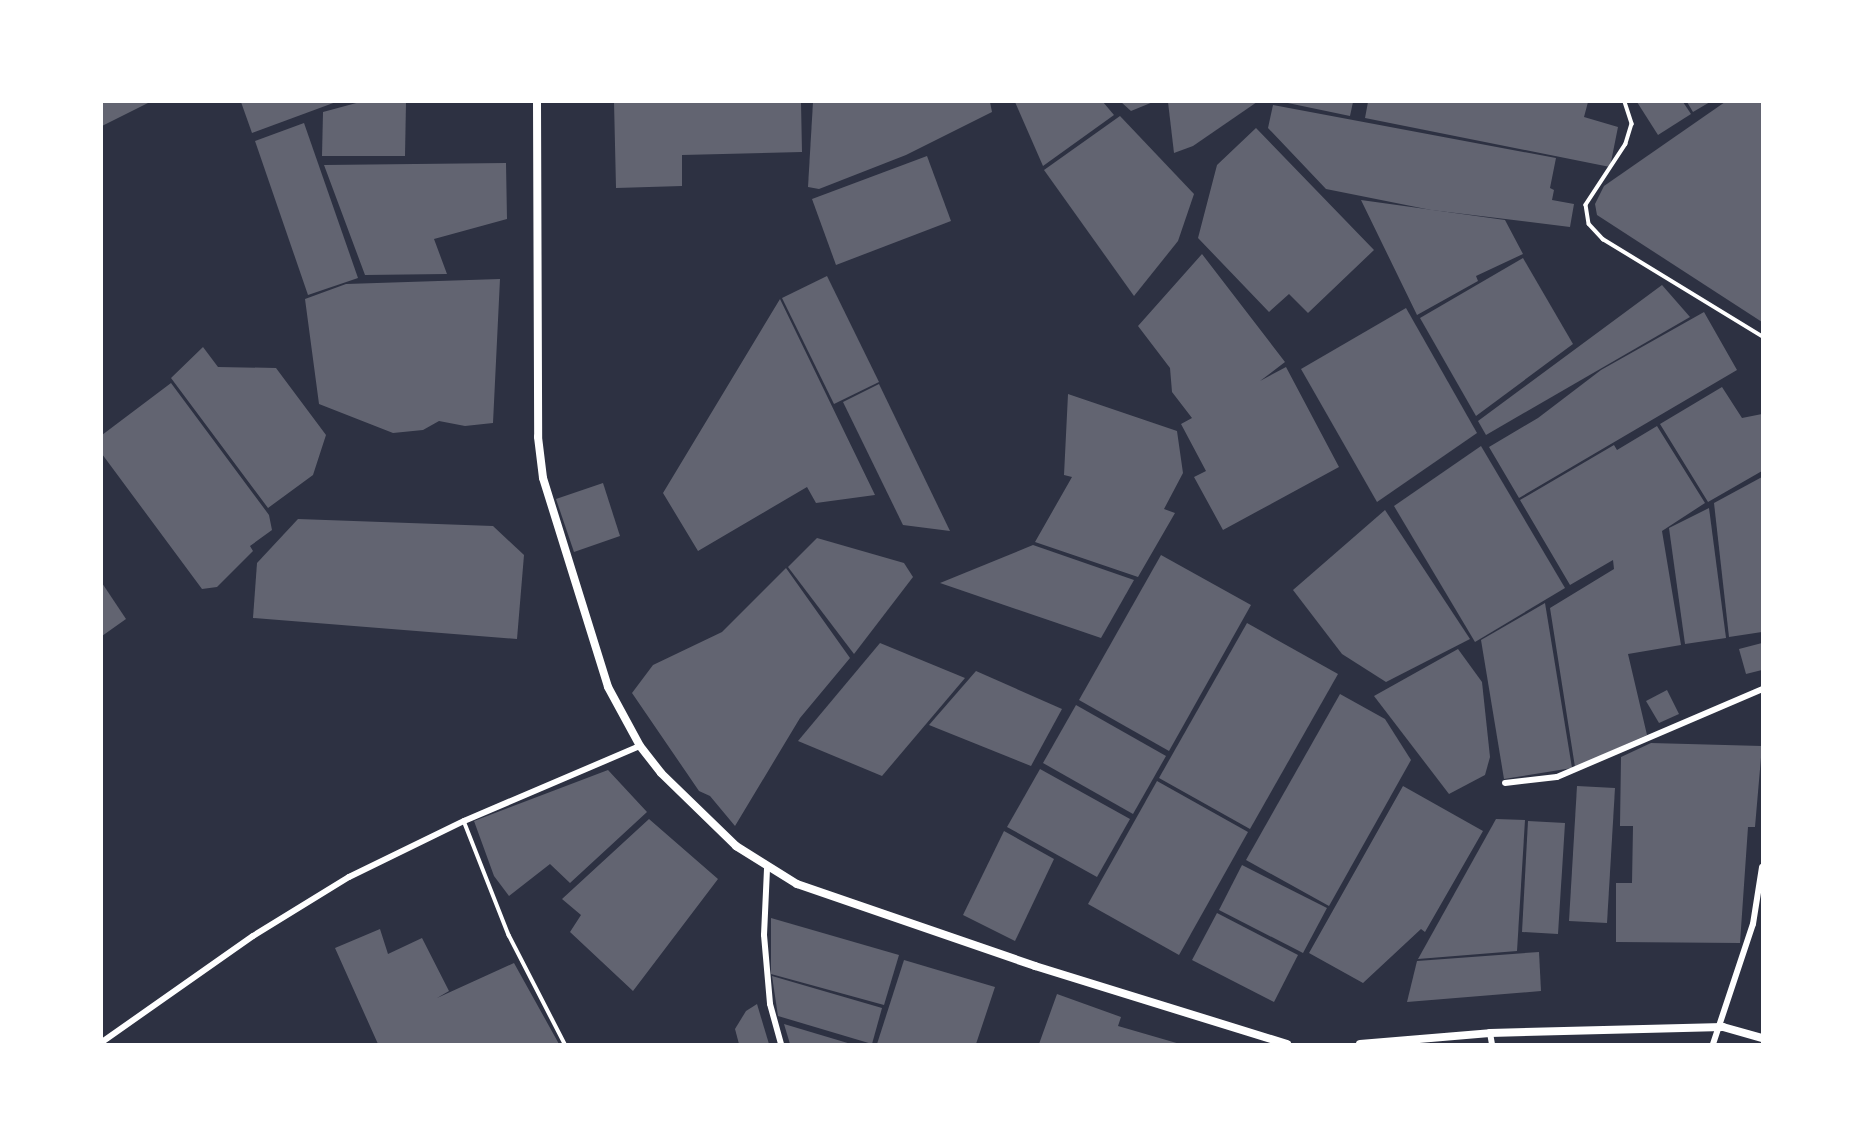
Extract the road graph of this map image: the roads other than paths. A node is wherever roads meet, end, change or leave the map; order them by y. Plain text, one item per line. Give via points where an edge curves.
1 (537, 102) edge
2 (1625, 102) edge
3 (1762, 336) edge
4 (1762, 689) edge
5 (640, 746) junction
6 (1505, 783) dead end
7 (464, 821) junction
8 (1762, 867) edge
9 (767, 869) junction
10 (1723, 1027) junction
11 (1490, 1033) junction
12 (1762, 1038) edge
13 (102, 1042) edge
14 (1403, 1043) edge
15 (565, 1045) edge
16 (781, 1045) edge
17 (1287, 1045) edge
18 (1360, 1045) edge
19 (1492, 1045) edge
20 (1713, 1045) edge

1 - 5 street via 538,437 543,478 608,687
2 - 3 lane via 1632,124 1626,144 1586,205 1588,224 1602,239
4 - 6 street via 1557,777
5 - 7 street
5 - 9 street via 717,828
7 - 13 street via 339,883 253,936
7 - 15 lane via 509,935
8 - 10 street via 1753,924
9 - 16 street via 764,935 770,1004
9 - 17 street via 1023,962
10 - 11 street
10 - 12 street
10 - 20 street
11 - 14 street
11 - 19 street
14 - 18 street

